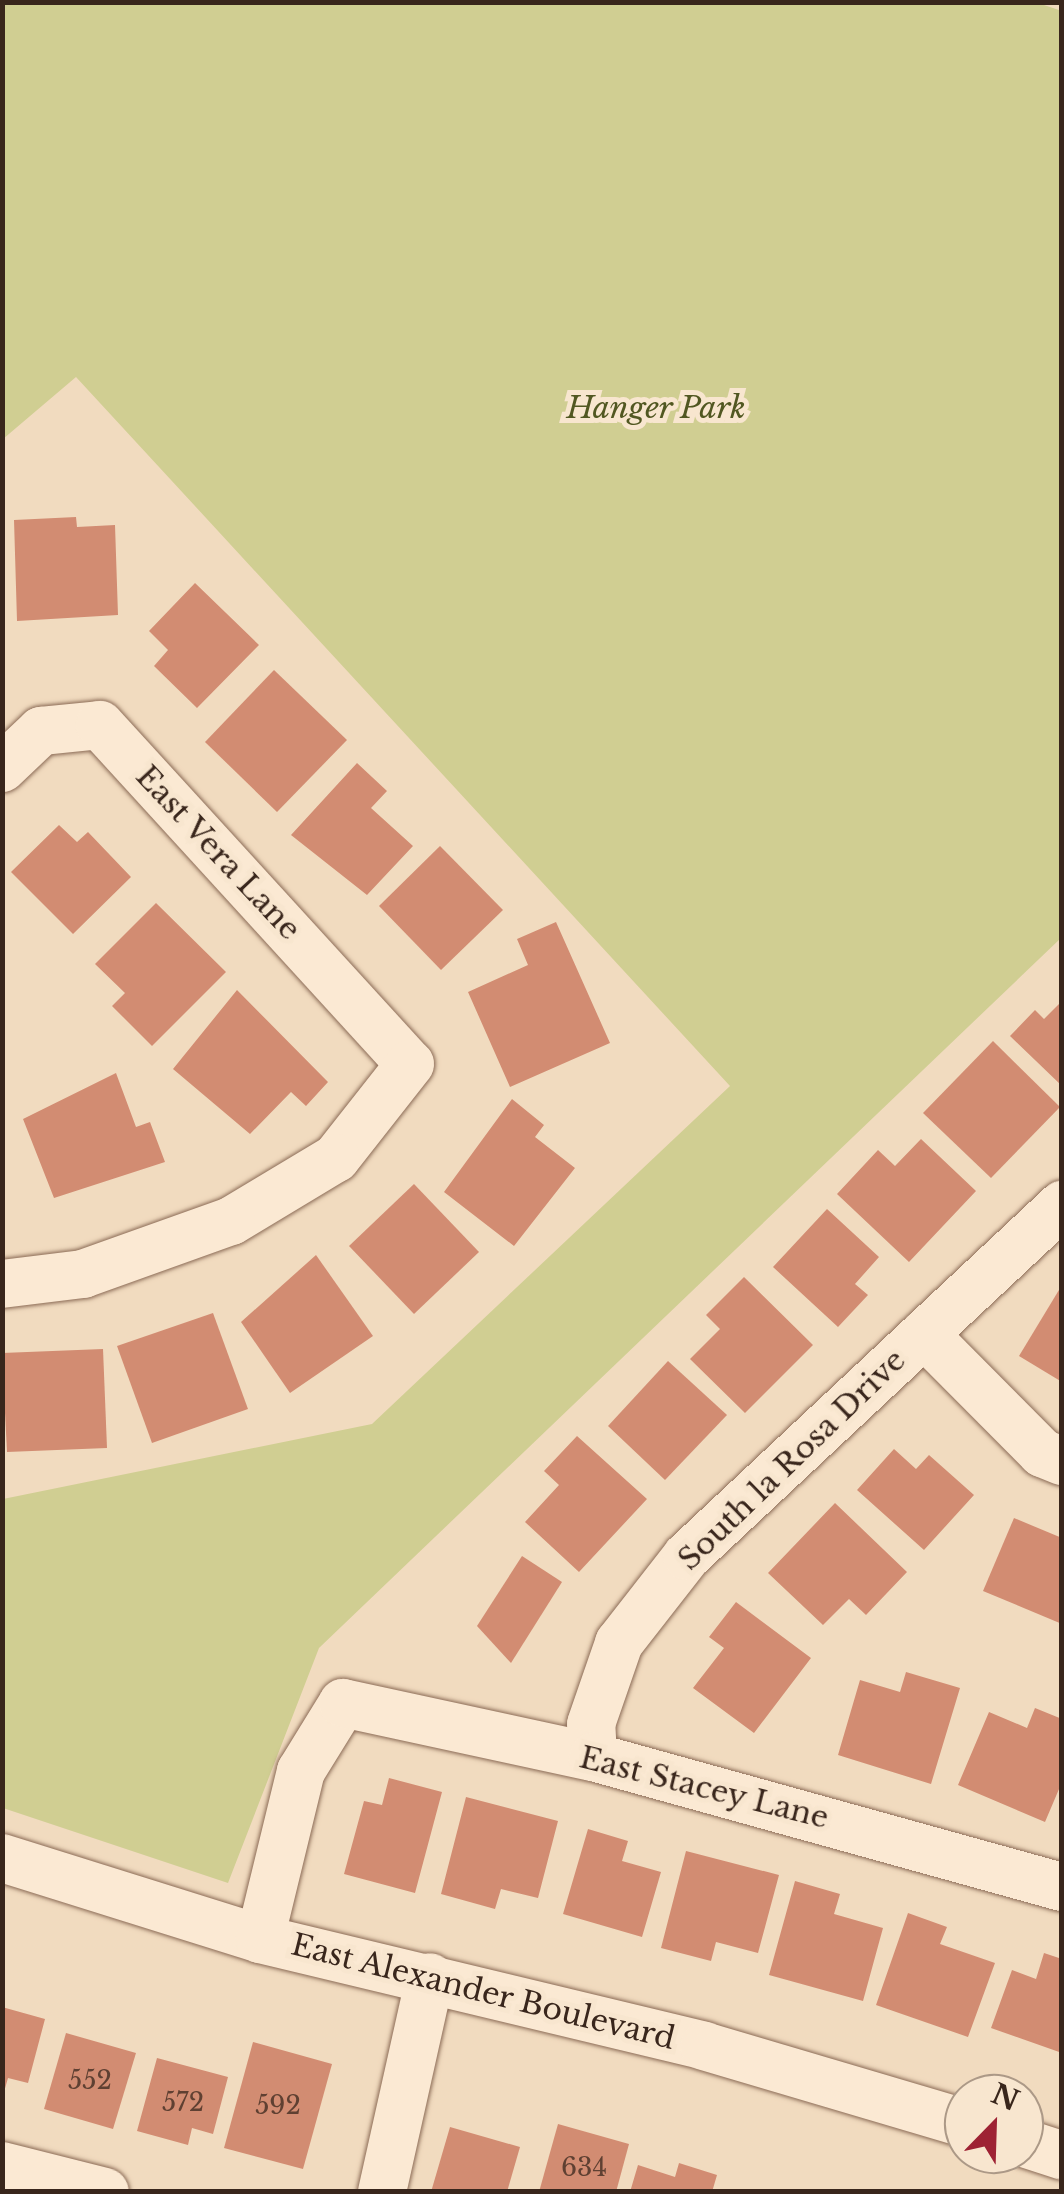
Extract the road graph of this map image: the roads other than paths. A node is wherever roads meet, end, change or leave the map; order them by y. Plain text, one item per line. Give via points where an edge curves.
1 (2, 768) edge
2 (1062, 1205) edge
3 (2, 1284) edge
4 (924, 1334) junction
5 (1062, 1461) edge
6 (592, 1757) junction
7 (2, 1858) edge
8 (1062, 1887) edge
9 (260, 1939) junction
10 (430, 1977) junction
11 (944, 2118) edge
12 (2, 2166) edge
13 (105, 2192) edge
14 (382, 2192) edge

1 - 3 street, East Vera Lane via 42,731 100,726 410,1064 336,1158 232,1220 83,1274
2 - 4 street, South la Rosa Drive
4 - 5 street via 1042,1453
4 - 6 street, South la Rosa Drive via 686,1556 619,1644 590,1724
6 - 8 street, East Stacey Lane
6 - 9 street, East Stacey Lane via 343,1703 301,1771
7 - 9 street, East Alexander Boulevard
9 - 10 street, East Alexander Boulevard
10 - 11 street, East Alexander Boulevard
10 - 14 street
12 - 13 street

